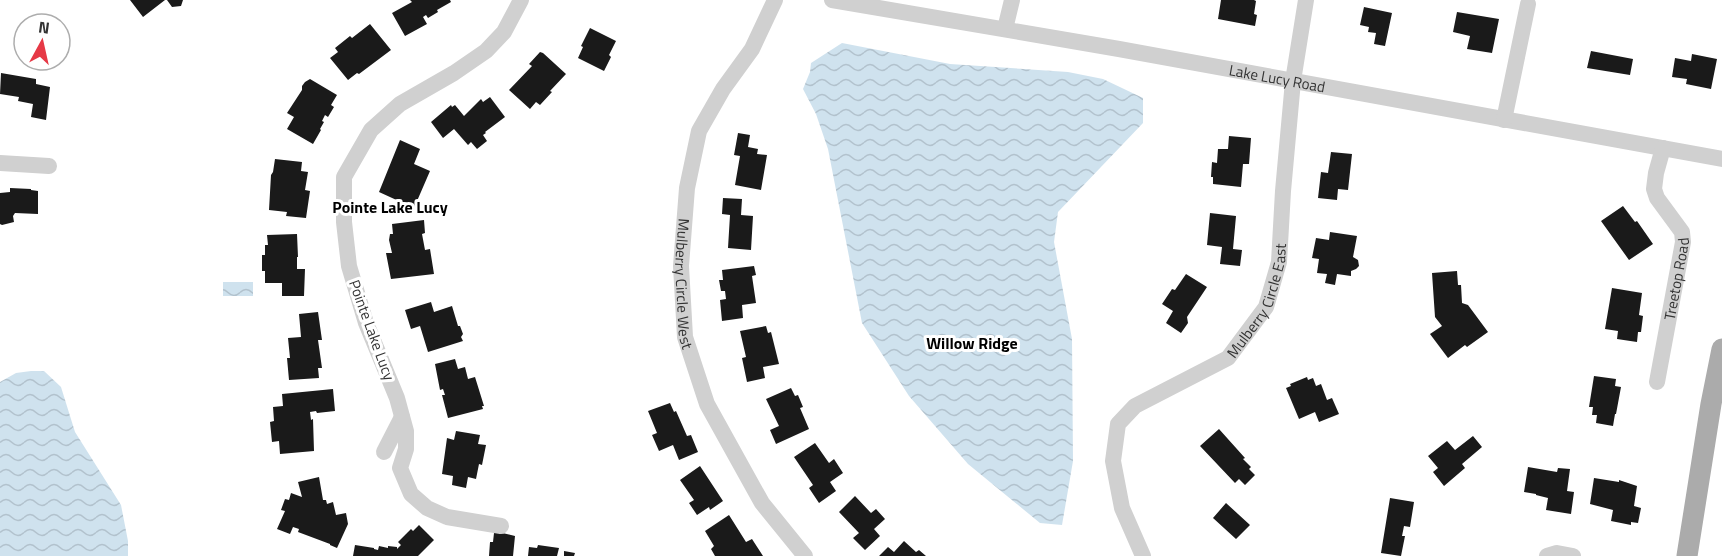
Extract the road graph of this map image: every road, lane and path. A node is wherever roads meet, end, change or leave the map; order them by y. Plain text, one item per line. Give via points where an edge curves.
1 (521, 0) edge
2 (775, 0) edge
3 (832, 0) edge
4 (1012, 0) edge
5 (1306, 0) edge
6 (1528, 4) dead end
7 (1005, 29) junction
8 (1293, 81) junction
9 (1504, 120) junction
10 (1663, 148) junction
11 (1722, 159) edge
12 (0, 164) edge
13 (49, 166) dead end
14 (1722, 349) edge
15 (1657, 382) dead end
16 (402, 417) junction
17 (384, 452) dead end
18 (501, 526) dead end
19 (805, 556) edge
20 (1143, 556) edge
21 (1547, 556) edge
22 (1573, 556) edge
23 (1687, 556) edge

1 - 16 street, Pointe Lake Lucy via 504,33 486,51 400,104 371,130 344,177 349,266
2 - 19 street, Mulberry Circle West via 752,49 699,131 687,188 681,266 685,336 707,404 762,503
3 - 7 street, Lake Lucy Road
4 - 7 street
5 - 8 street, Mulberry Circle East
6 - 9 street
7 - 8 street, Lake Lucy Road
8 - 9 street, Lake Lucy Road
8 - 20 street, Mulberry Circle East via 1279,262 1266,307 1228,358 1135,406 1118,424 1113,461 1122,508
9 - 10 street, Lake Lucy Road
10 - 11 street, Lake Lucy Road
10 - 15 street, Treetop Road via 1654,189 1682,232 1683,242
12 - 13 street
14 - 23 main road
16 - 17 street
16 - 18 street, Pointe Lake Lucy via 406,449 400,468 411,494 427,508 447,516
21 - 22 street

